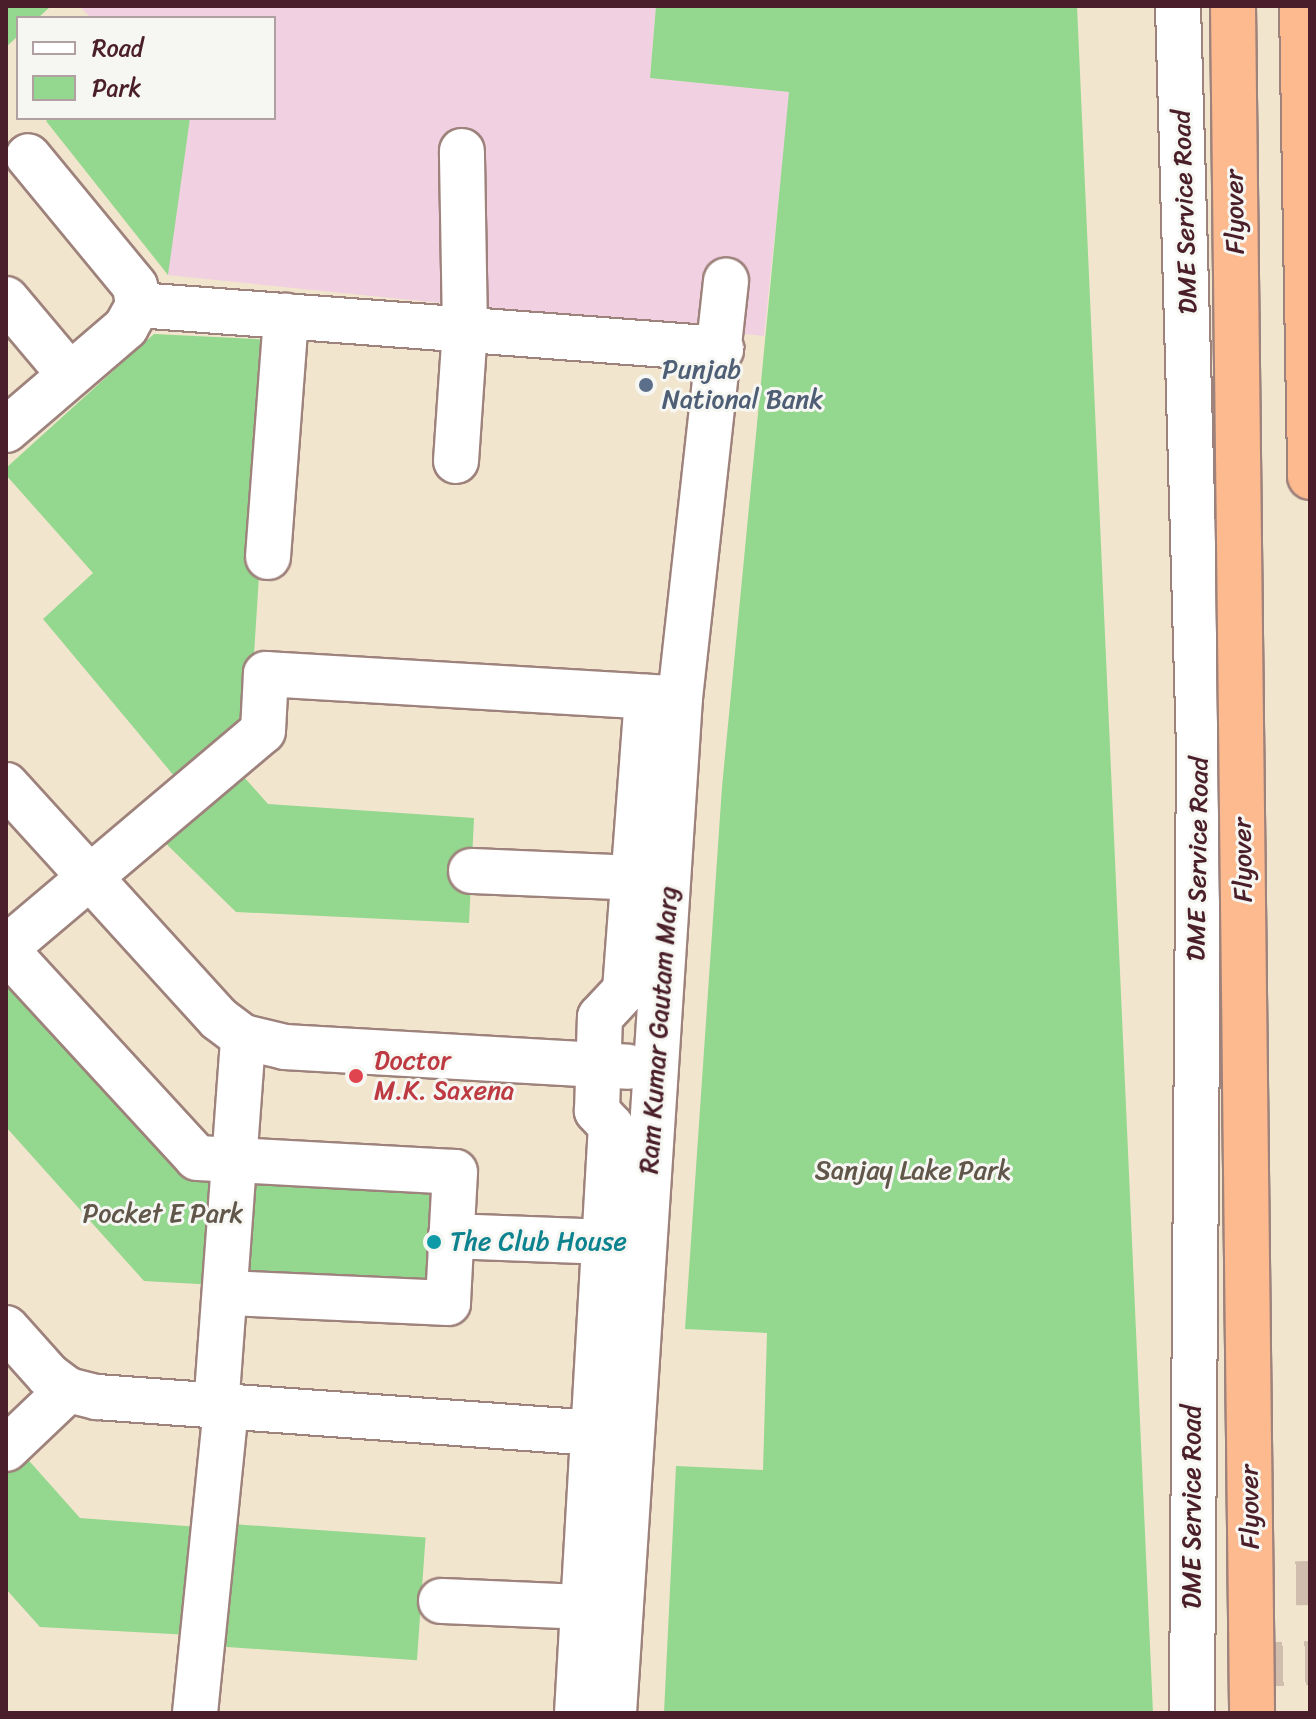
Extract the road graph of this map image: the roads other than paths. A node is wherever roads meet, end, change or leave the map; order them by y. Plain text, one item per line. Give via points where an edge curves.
1 (1178, 6) edge
2 (1233, 6) edge
3 (1302, 6) edge
4 (462, 151) dead end
5 (28, 156) dead end
6 (726, 281) dead end
7 (6, 299) edge
8 (138, 305) junction
9 (286, 316) junction
10 (465, 329) junction
11 (721, 349) junction
12 (70, 375) junction
13 (6, 430) edge
14 (456, 461) dead end
15 (1310, 477) edge
16 (268, 557) dead end
17 (663, 697) junction
18 (6, 785) edge
19 (471, 871) dead end
20 (89, 876) junction
21 (652, 879) junction
22 (6, 949) edge
23 (243, 1037) junction
24 (598, 1066) junction
25 (654, 1068) junction
26 (234, 1161) junction
27 (451, 1236) junction
28 (624, 1243) junction
29 (225, 1293) junction
30 (6, 1328) edge
31 (68, 1390) junction
32 (221, 1409) junction
33 (613, 1434) junction
34 (6, 1449) edge
35 (441, 1601) dead end
36 (583, 1607) junction
37 (1239, 1665) tunnel mouth
38 (1191, 1667) junction
39 (195, 1713) edge
40 (577, 1713) edge
41 (614, 1713) edge
42 (1192, 1713) edge
43 (1252, 1713) edge

1 - 38 street, DME Service Road via 1199,748 1211,1586
2 - 43 highway, Flyover, bridge
3 - 15 highway
4 - 10 street
5 - 8 street via 135,286
6 - 11 street
7 - 12 street
8 - 9 street
8 - 12 street via 126,327
9 - 10 street
9 - 16 street
10 - 11 street
10 - 14 street
11 - 17 street
12 - 13 street
17 - 20 street via 266,674 263,731
17 - 21 street
18 - 20 street
19 - 21 street
20 - 22 street
20 - 23 street via 219,1019
21 - 24 street via 625,990 600,1017
21 - 25 street, Ram Kumar Gautam Marg
22 - 26 street via 197,1158
23 - 24 street via 285,1047
23 - 26 street
24 - 25 street
24 - 28 street via 597,1111 611,1126
25 - 28 street, Ram Kumar Gautam Marg
26 - 27 street via 455,1172
26 - 29 street
27 - 28 street
27 - 29 street via 448,1303
28 - 33 street, Ram Kumar Gautam Marg
29 - 32 street
30 - 31 street
31 - 32 street
31 - 34 street
32 - 33 street
32 - 39 street
33 - 36 street
33 - 41 street, Ram Kumar Gautam Marg
35 - 36 street
36 - 40 street
37 - 38 street
38 - 42 street, DME Service Road

